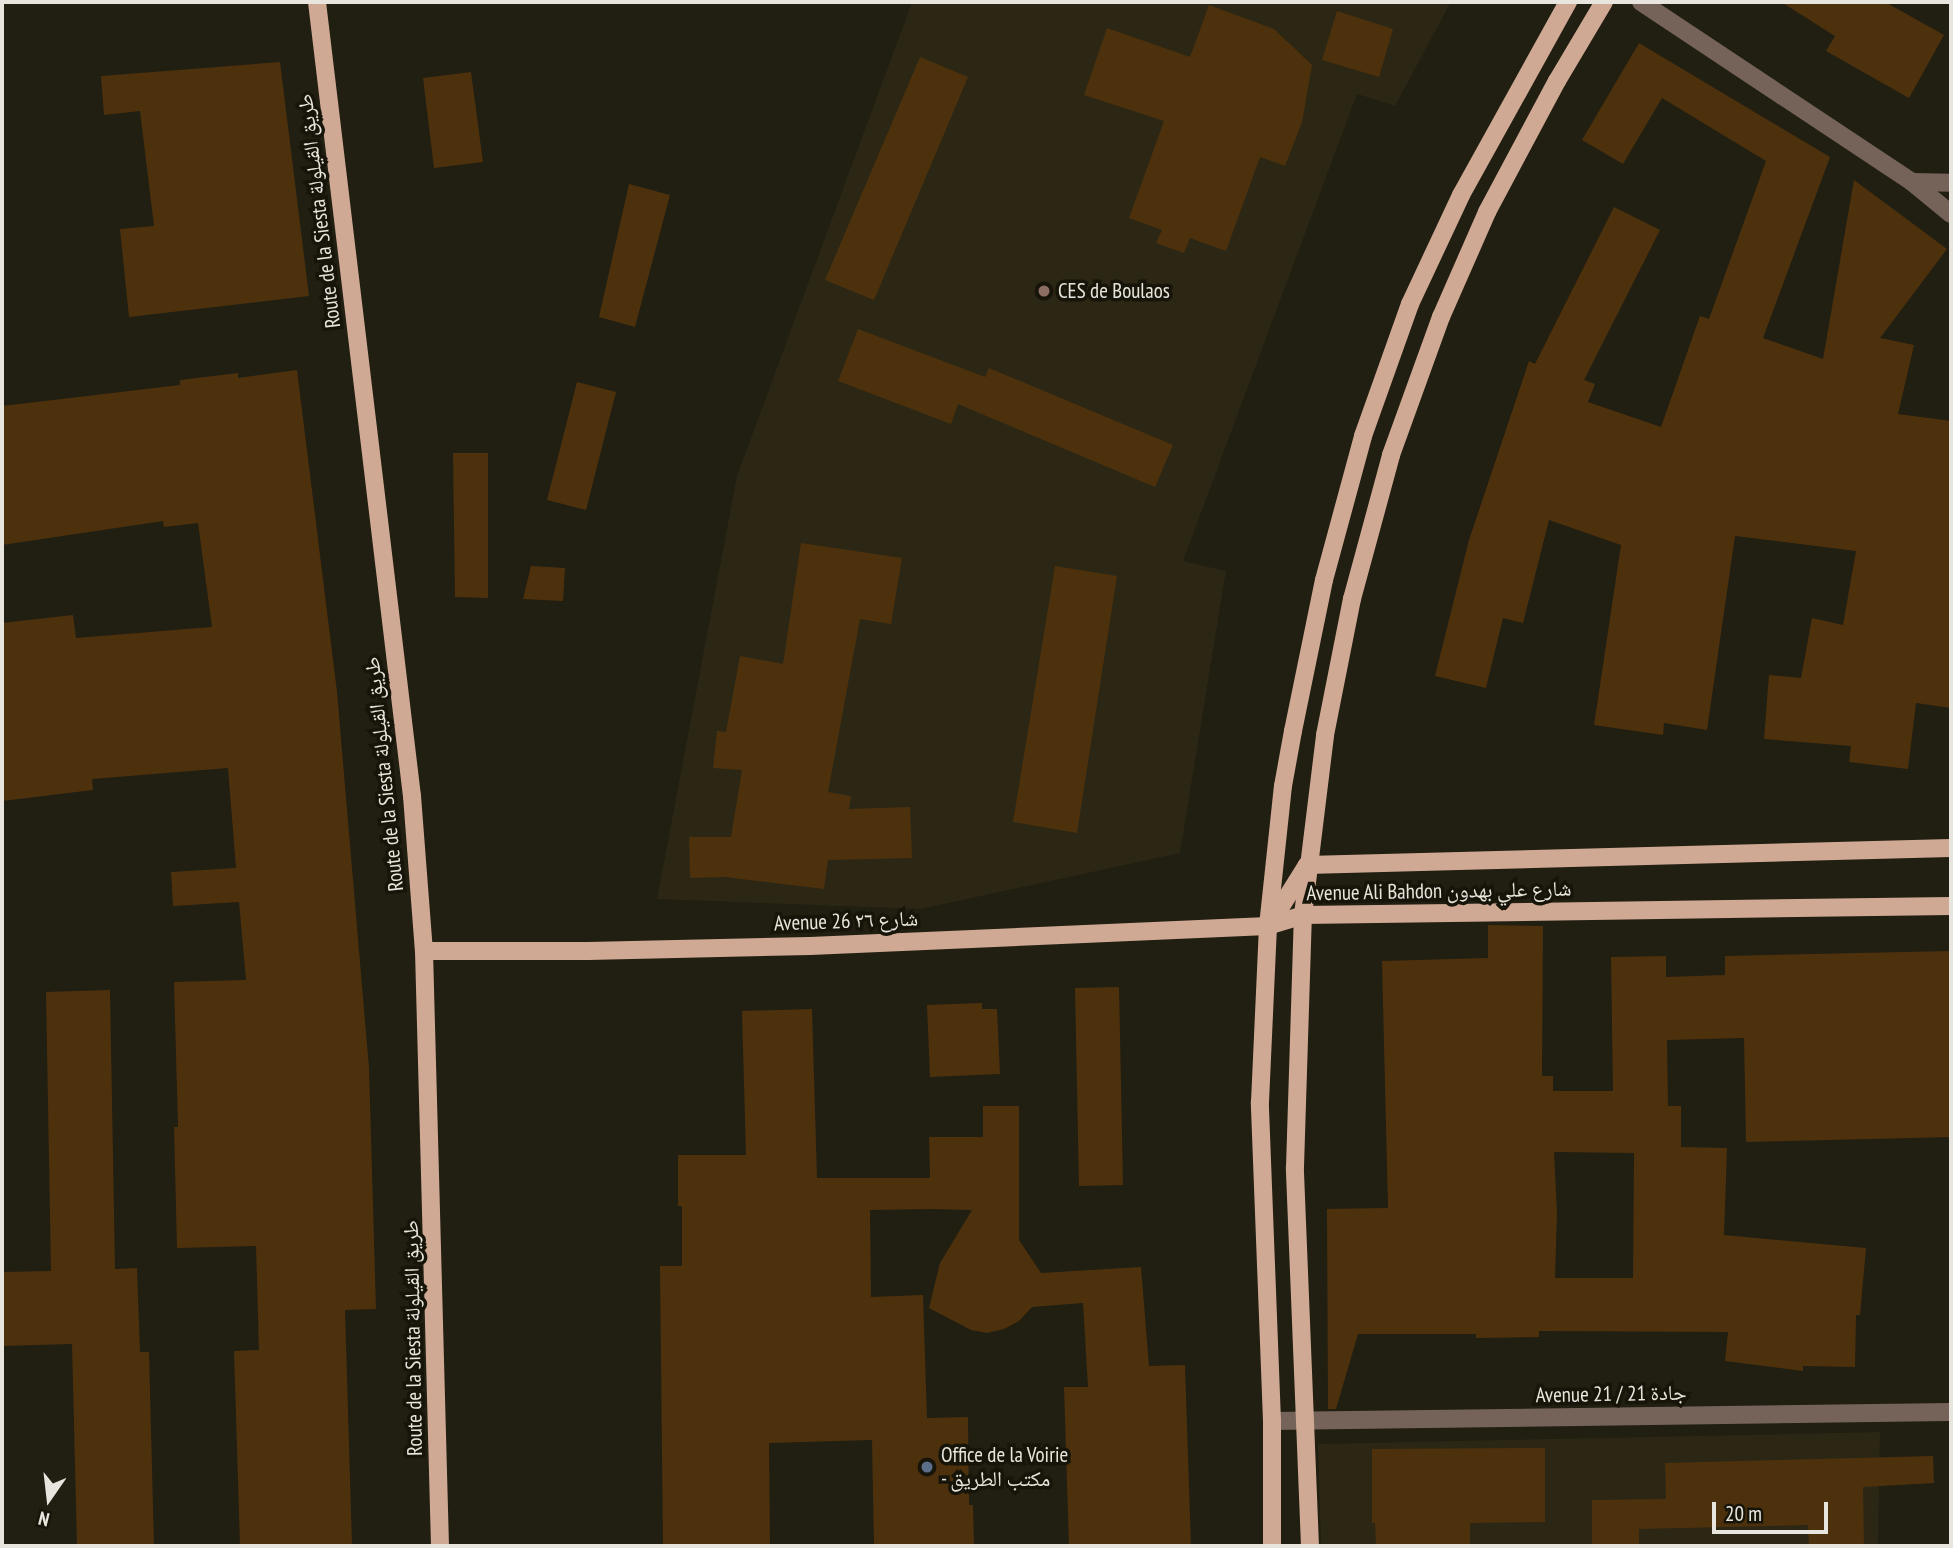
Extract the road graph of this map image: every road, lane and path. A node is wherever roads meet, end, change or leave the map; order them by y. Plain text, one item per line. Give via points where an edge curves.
1 (317, 2) edge
2 (1568, 2) edge
3 (1604, 2) edge
4 (1641, 2) edge
5 (1912, 182) junction
6 (1951, 183) edge
7 (1951, 214) edge
8 (1951, 848) edge
9 (1307, 865) junction
10 (1951, 906) edge
11 (1303, 915) junction
12 (1268, 926) junction
13 (424, 951) junction
14 (1951, 1412) edge
15 (1272, 1421) junction
16 (1307, 1421) junction
17 (440, 1546) edge
18 (1272, 1546) edge
19 (1310, 1546) edge

1 - 13 main road, Route de la Siesta طريق القيلولة via 412,796
2 - 12 main road via 1461,195 1410,304 1363,436 1324,580 1293,731
3 - 9 main road via 1487,212 1441,317 1391,455 1344,640
4 - 5 street
5 - 6 street
5 - 7 street
8 - 9 main road, Avenue Ali Bahdon شارع علي بهدون
9 - 11 main road
9 - 12 main road, Avenue Ali Bahdon شارع علي بهدون
10 - 11 main road, Avenue Ali Bahdon شارع علي بهدون
11 - 12 main road, Avenue Ali Bahdon شارع علي بهدون
11 - 16 main road via 1295,1167
12 - 13 main road, Avenue 26 شارع ٢٦ via 810,946
12 - 15 main road via 1260,1102
13 - 17 main road, Route de la Siesta طريق القيلولة
14 - 16 street, Avenue 21 / جادة 21
15 - 16 street, Avenue 21 / جادة 21
15 - 18 main road
16 - 19 main road

